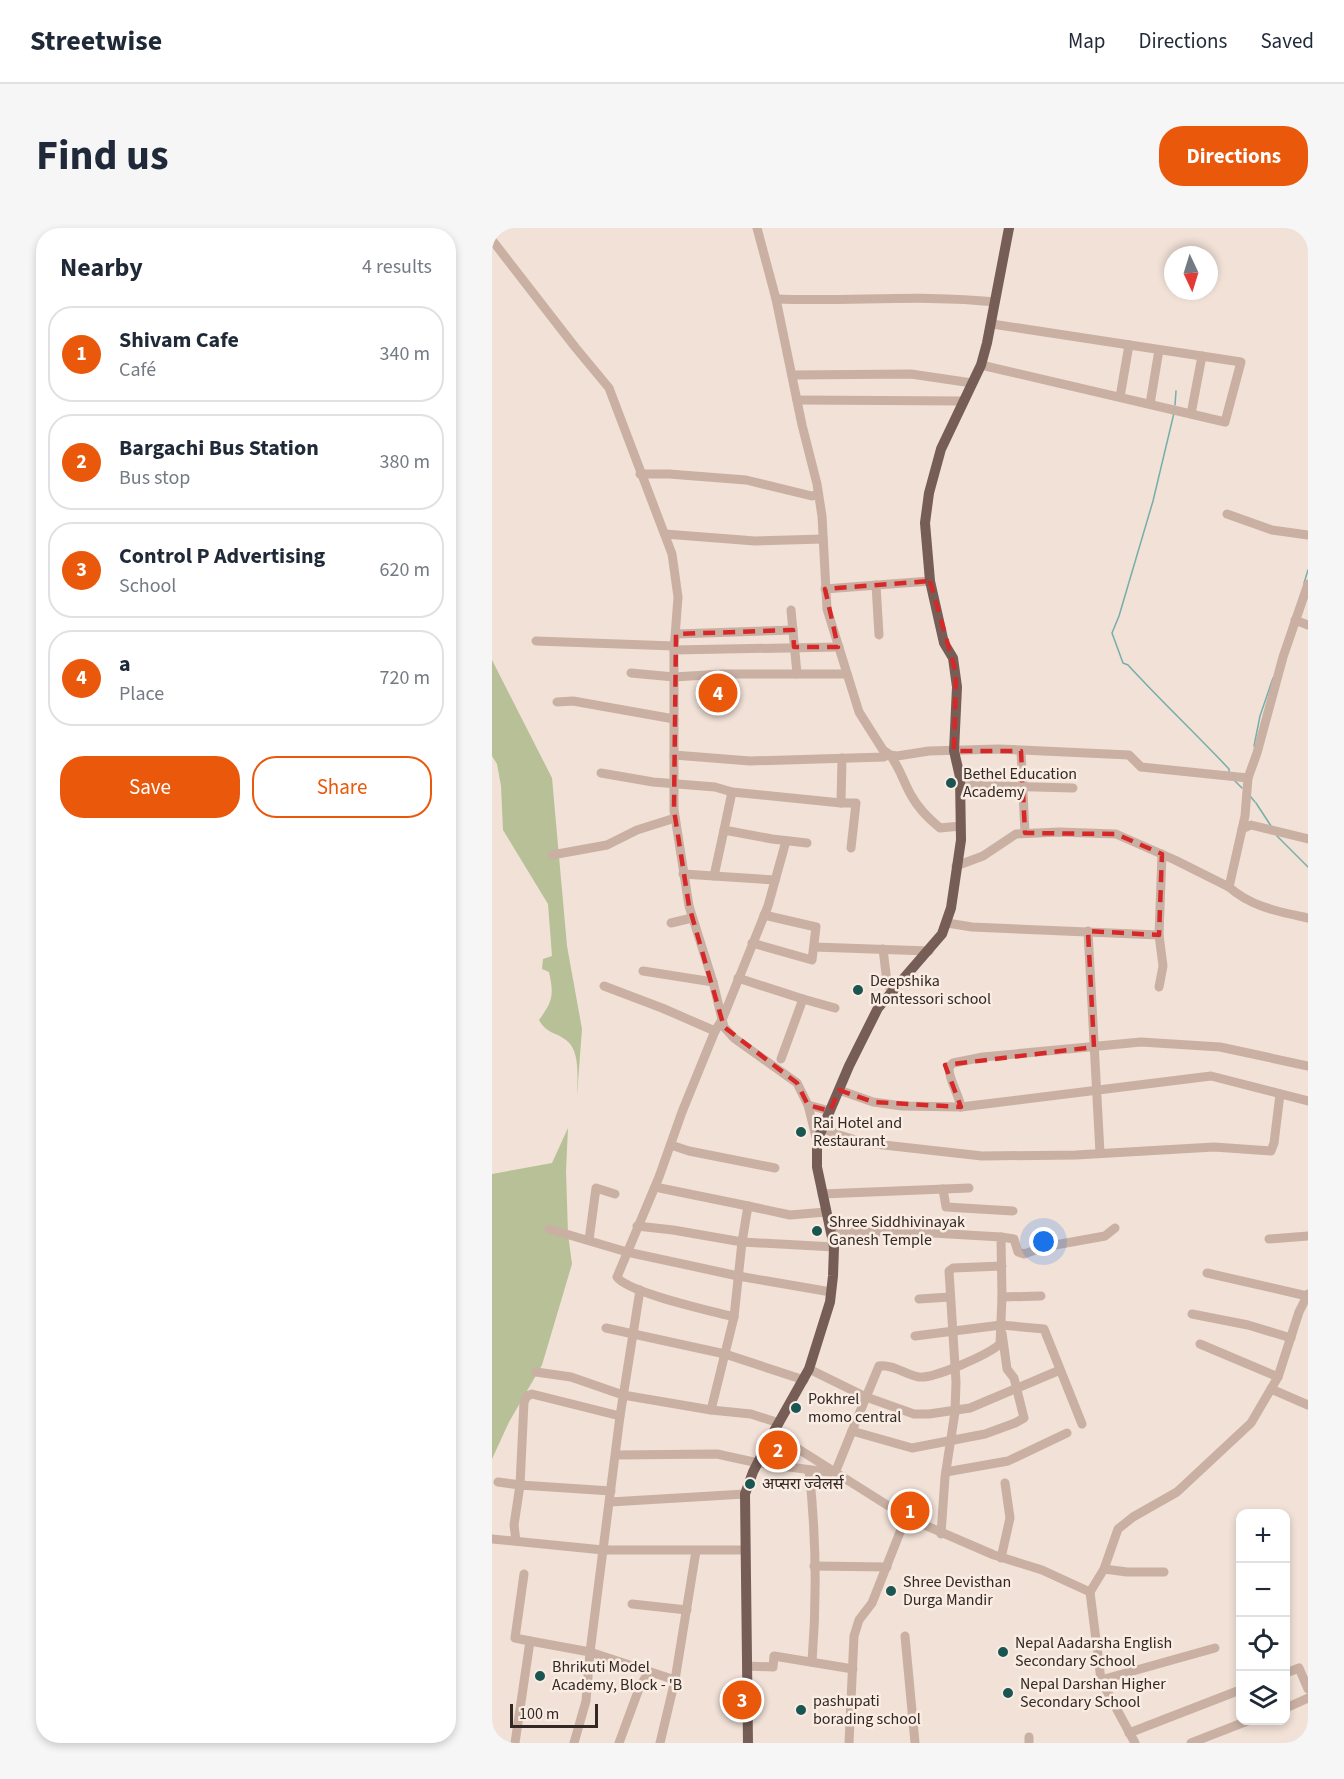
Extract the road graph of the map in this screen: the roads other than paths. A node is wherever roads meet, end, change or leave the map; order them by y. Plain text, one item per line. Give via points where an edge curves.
1 (757, 228) edge
2 (1009, 228) edge
3 (492, 240) edge
4 (776, 298) junction
5 (995, 303) junction
6 (992, 324) junction
7 (1129, 345) junction
8 (1160, 350) junction
9 (1202, 356) junction
10 (981, 365) junction
11 (792, 375) junction
12 (972, 384) junction
13 (1120, 397) junction
14 (797, 400) junction
15 (963, 401) junction
16 (1150, 405) junction
17 (1191, 414) junction
18 (640, 474) junction
19 (818, 494) junction
20 (1227, 514) dead end
21 (664, 534) junction
22 (1308, 535) edge
23 (823, 539) junction
24 (930, 581) junction
25 (1308, 584) edge
26 (876, 585) junction
27 (825, 589) junction
28 (791, 610) dead end
29 (1295, 620) junction
30 (1308, 625) edge
31 (793, 630) junction
32 (676, 634) junction
33 (879, 635) dead end
34 (536, 642) dead end
35 (794, 647) junction
36 (839, 647) junction
37 (674, 648) junction
38 (631, 673) dead end
39 (797, 674) junction
40 (847, 674) junction
41 (674, 677) junction
42 (557, 702) dead end
43 (674, 719) junction
44 (954, 751) junction
45 (1021, 751) junction
46 (889, 754) junction
47 (674, 755) junction
48 (842, 758) junction
49 (601, 773) dead end
50 (1248, 778) junction
51 (674, 783) junction
52 (960, 785) junction
53 (1024, 786) junction
54 (1073, 788) dead end
55 (732, 792) junction
56 (841, 803) junction
57 (675, 818) junction
58 (1246, 824) junction
59 (961, 826) junction
60 (724, 831) junction
61 (1025, 833) junction
62 (1308, 839) edge
63 (786, 841) junction
64 (807, 843) dead end
65 (851, 848) dead end
66 (1162, 854) junction
67 (552, 855) dead end
68 (956, 866) junction
69 (683, 874) junction
70 (714, 876) junction
71 (775, 880) junction
72 (1229, 887) junction
73 (764, 915) junction
74 (692, 918) junction
75 (1308, 918) edge
76 (671, 922) dead end
77 (947, 923) junction
78 (1088, 931) junction
79 (1159, 935) junction
80 (752, 944) junction
81 (814, 947) junction
82 (883, 949) junction
83 (929, 951) junction
84 (643, 971) dead end
85 (738, 978) junction
86 (713, 982) junction
87 (604, 986) dead end
88 (1159, 987) dead end
89 (891, 991) junction
90 (803, 999) junction
91 (835, 1008) dead end
92 (722, 1020) junction
93 (715, 1031) junction
94 (1094, 1047) junction
95 (781, 1059) dead end
96 (1308, 1066) edge
97 (839, 1090) junction
98 (1096, 1090) junction
99 (1280, 1094) junction
100 (1308, 1101) edge
101 (807, 1105) junction
102 (961, 1107) junction
103 (830, 1111) junction
104 (822, 1128) junction
105 (817, 1141) junction
106 (671, 1145) junction
107 (1100, 1153) junction
108 (775, 1168) dead end
109 (655, 1187) junction
110 (969, 1188) dead end
111 (943, 1189) junction
112 (615, 1194) dead end
113 (822, 1194) junction
114 (748, 1206) junction
115 (1013, 1211) dead end
116 (826, 1212) junction
117 (637, 1226) junction
118 (549, 1228) dead end
119 (1115, 1228) dead end
120 (831, 1232) junction
121 (1308, 1236) edge
122 (1001, 1237) junction
123 (1269, 1239) dead end
124 (589, 1240) junction
125 (742, 1242) junction
126 (834, 1247) junction
127 (627, 1252) junction
128 (1002, 1266) junction
129 (1207, 1273) dead end
130 (738, 1276) junction
131 (639, 1290) junction
132 (831, 1292) junction
133 (1308, 1295) edge
134 (1041, 1296) dead end
135 (950, 1297) junction
136 (1002, 1297) junction
137 (919, 1299) dead end
138 (1192, 1314) dead end
139 (734, 1317) junction
140 (606, 1328) dead end
141 (1002, 1329) junction
142 (952, 1330) junction
143 (634, 1335) junction
144 (915, 1336) dead end
145 (1291, 1338) junction
146 (1200, 1344) dead end
147 (725, 1354) junction
148 (956, 1367) junction
149 (1060, 1370) junction
150 (536, 1372) dead end
151 (807, 1374) junction
152 (1278, 1377) junction
153 (1017, 1388) junction
154 (1271, 1389) junction
155 (623, 1395) junction
156 (866, 1397) junction
157 (1308, 1405) edge
158 (711, 1410) junction
159 (955, 1412) junction
160 (620, 1416) junction
161 (1082, 1424) dead end
162 (776, 1428) junction
163 (852, 1431) junction
164 (1067, 1433) dead end
165 (950, 1441) junction
166 (616, 1455) junction
167 (758, 1463) junction
168 (809, 1470) junction
169 (946, 1472) junction
170 (835, 1473) junction
171 (498, 1482) dead end
172 (1005, 1483) dead end
173 (520, 1485) junction
174 (611, 1491) junction
175 (745, 1494) junction
176 (610, 1502) junction
177 (906, 1517) junction
178 (941, 1534) junction
179 (492, 1539) edge
180 (516, 1541) junction
181 (603, 1550) junction
182 (745, 1550) junction
183 (696, 1551) junction
184 (1001, 1558) junction
185 (814, 1566) junction
186 (887, 1567) junction
187 (1104, 1569) junction
188 (1164, 1572) dead end
189 (524, 1574) dead end
190 (1090, 1592) junction
191 (632, 1604) dead end
192 (687, 1610) junction
193 (905, 1636) dead end
194 (530, 1641) junction
195 (1215, 1648) dead end
196 (590, 1652) junction
197 (812, 1662) junction
198 (747, 1666) junction
199 (853, 1670) junction
200 (1290, 1671) edge
201 (649, 1672) junction
202 (675, 1680) junction
203 (1101, 1680) junction
204 (1308, 1689) edge
205 (1236, 1692) edge
206 (1308, 1698) edge
207 (1290, 1706) edge
208 (1237, 1725) edge
209 (1129, 1733) junction
210 (515, 1743) edge
211 (574, 1743) edge
212 (619, 1743) edge
213 (660, 1743) edge
214 (748, 1743) edge
215 (849, 1743) edge
216 (915, 1743) edge
217 (1135, 1743) edge
218 (1191, 1743) edge

1 - 4 street
2 - 5 main road
3 - 18 street via 609,388
4 - 5 street via 946,298
4 - 11 street
5 - 6 main road
6 - 7 street
6 - 10 main road
7 - 8 street
7 - 13 street
8 - 9 street
8 - 16 street
9 - 17 street
9 - 17 street via 1241,362 1225,422
10 - 12 main road
10 - 13 street
11 - 12 street via 911,375
11 - 14 street
12 - 15 main road
13 - 16 street
14 - 15 street
14 - 19 street
15 - 24 main road via 941,449 929,493 925,523
16 - 17 street
18 - 19 street via 746,480 812,496
18 - 21 street
19 - 23 street
20 - 22 street via 1272,530
21 - 23 street via 755,540
21 - 32 street via 672,554 678,597
23 - 27 street
24 - 26 street
24 - 44 main road via 944,643 956,673
25 - 29 street
26 - 27 street
26 - 33 street
27 - 36 street
28 - 31 street
29 - 30 street
29 - 50 street
31 - 32 street
31 - 35 street
32 - 37 street
34 - 37 street
35 - 36 street
35 - 37 street
35 - 39 street
36 - 40 street
37 - 41 street
38 - 41 street
39 - 40 street
39 - 41 street
40 - 46 street via 859,712
41 - 43 street
42 - 43 street via 573,700
43 - 47 street
44 - 45 street
44 - 46 street
44 - 52 main road
45 - 50 street via 1129,755 1141,767
45 - 53 street
46 - 48 street
46 - 59 street via 900,768 910,794 931,821 940,828
47 - 48 street via 750,761
47 - 51 street
48 - 56 street
49 - 51 street
50 - 58 street
51 - 55 street
51 - 57 street
52 - 53 street
52 - 59 main road
53 - 54 street
53 - 61 street
55 - 56 street
55 - 60 street
56 - 65 street via 856,803
57 - 67 street via 607,845
57 - 69 street
58 - 62 street
58 - 72 street
59 - 68 main road
60 - 63 street
60 - 70 street
61 - 66 street via 1116,834
61 - 68 street
63 - 64 street
63 - 71 street
66 - 72 street
66 - 79 street
68 - 77 main road
69 - 70 street
69 - 74 street
70 - 71 street
71 - 73 street
72 - 75 street via 1267,910
73 - 80 street
73 - 81 street via 816,927
74 - 76 street
74 - 86 street
77 - 78 street
77 - 83 main road
78 - 79 street
78 - 94 street
79 - 88 street via 1163,966
80 - 81 street via 812,960
80 - 85 street
81 - 82 street
82 - 83 street
82 - 89 street
83 - 89 main road
84 - 86 street
85 - 90 street
85 - 92 street
86 - 92 street
87 - 93 street
89 - 97 main road via 878,1008
90 - 91 street
90 - 95 street
92 - 93 street
92 - 101 street via 734,1038 797,1083
93 - 106 street
94 - 96 street via 1141,1042 1220,1047
94 - 98 street
94 - 102 street via 953,1063 948,1072
97 - 102 street via 873,1102
97 - 103 main road
98 - 99 street via 1211,1076
98 - 102 street
98 - 107 street
99 - 100 street
99 - 107 street via 1271,1151 1214,1147
101 - 103 street
101 - 105 street
103 - 104 main road
104 - 105 main road
104 - 107 street via 866,1143 946,1153
105 - 113 main road
106 - 108 street
106 - 109 street
109 - 114 street
109 - 117 street
110 - 111 street
111 - 113 street
111 - 115 street via 946,1207
112 - 124 street via 596,1188
113 - 116 main road
114 - 116 street via 790,1215
114 - 125 street
116 - 120 main road
117 - 125 street
117 - 127 street
118 - 124 street
119 - 122 street via 1105,1236 1024,1254 1018,1252 1014,1239
120 - 122 street
120 - 126 main road
121 - 123 street
122 - 128 street
124 - 127 street
125 - 126 street
125 - 130 street
126 - 132 main road
127 - 130 street
127 - 131 street via 617,1277
128 - 135 street via 951,1269
128 - 136 street
129 - 133 street
130 - 132 street
130 - 139 street
131 - 139 street
131 - 143 street
132 - 151 main road
133 - 145 street
134 - 136 street
135 - 137 street
135 - 142 street
136 - 141 street
138 - 145 street
139 - 147 street
140 - 143 street
141 - 142 street
141 - 148 street via 998,1347
141 - 149 street via 1044,1329
141 - 153 street via 1007,1369
142 - 144 street
142 - 148 street
143 - 147 street
143 - 155 street
145 - 152 street
146 - 152 street
147 - 151 street
147 - 158 street
148 - 156 street via 925,1378 879,1366
148 - 159 street
149 - 153 street
149 - 161 street
150 - 155 street via 571,1377
151 - 156 street
151 - 162 main road
152 - 154 street
153 - 159 street
153 - 165 street via 1022,1420 985,1434
154 - 157 street
154 - 187 street via 1251,1423 1177,1492 1118,1529
155 - 158 street
155 - 160 street
156 - 159 street via 914,1414
156 - 163 street
158 - 162 street via 751,1414
159 - 165 street
160 - 166 street
160 - 173 street via 527,1396
162 - 167 main road
162 - 170 street
163 - 165 street via 912,1448
163 - 170 street
164 - 169 street via 1008,1461
165 - 169 street
166 - 167 street via 717,1454
166 - 174 street
167 - 168 street
167 - 175 main road
168 - 170 street
168 - 185 street
169 - 178 street
170 - 177 street
171 - 173 street
172 - 184 street via 1010,1518
173 - 174 street
173 - 180 street via 514,1526
174 - 176 street
175 - 176 street
175 - 182 main road
176 - 181 street
177 - 178 street
177 - 186 street
178 - 184 street
179 - 180 street
180 - 181 street
181 - 183 street
181 - 196 street
182 - 183 street
182 - 198 main road
183 - 192 street
184 - 190 street via 1042,1570
185 - 186 street
185 - 197 street
186 - 199 street via 872,1603 859,1620 854,1636
187 - 188 street
187 - 190 street
189 - 194 street via 515,1638
190 - 203 street
191 - 192 street
192 - 202 street
193 - 216 street
194 - 196 street
194 - 210 street
195 - 203 street
196 - 201 street
196 - 211 street via 586,1701
197 - 198 street via 774,1656 773,1667
197 - 199 street
198 - 214 main road
199 - 215 street
200 - 204 street via 1299,1668
201 - 202 street
201 - 212 street
202 - 213 street
203 - 209 street
205 - 209 street
206 - 207 street
208 - 218 street
209 - 217 street

